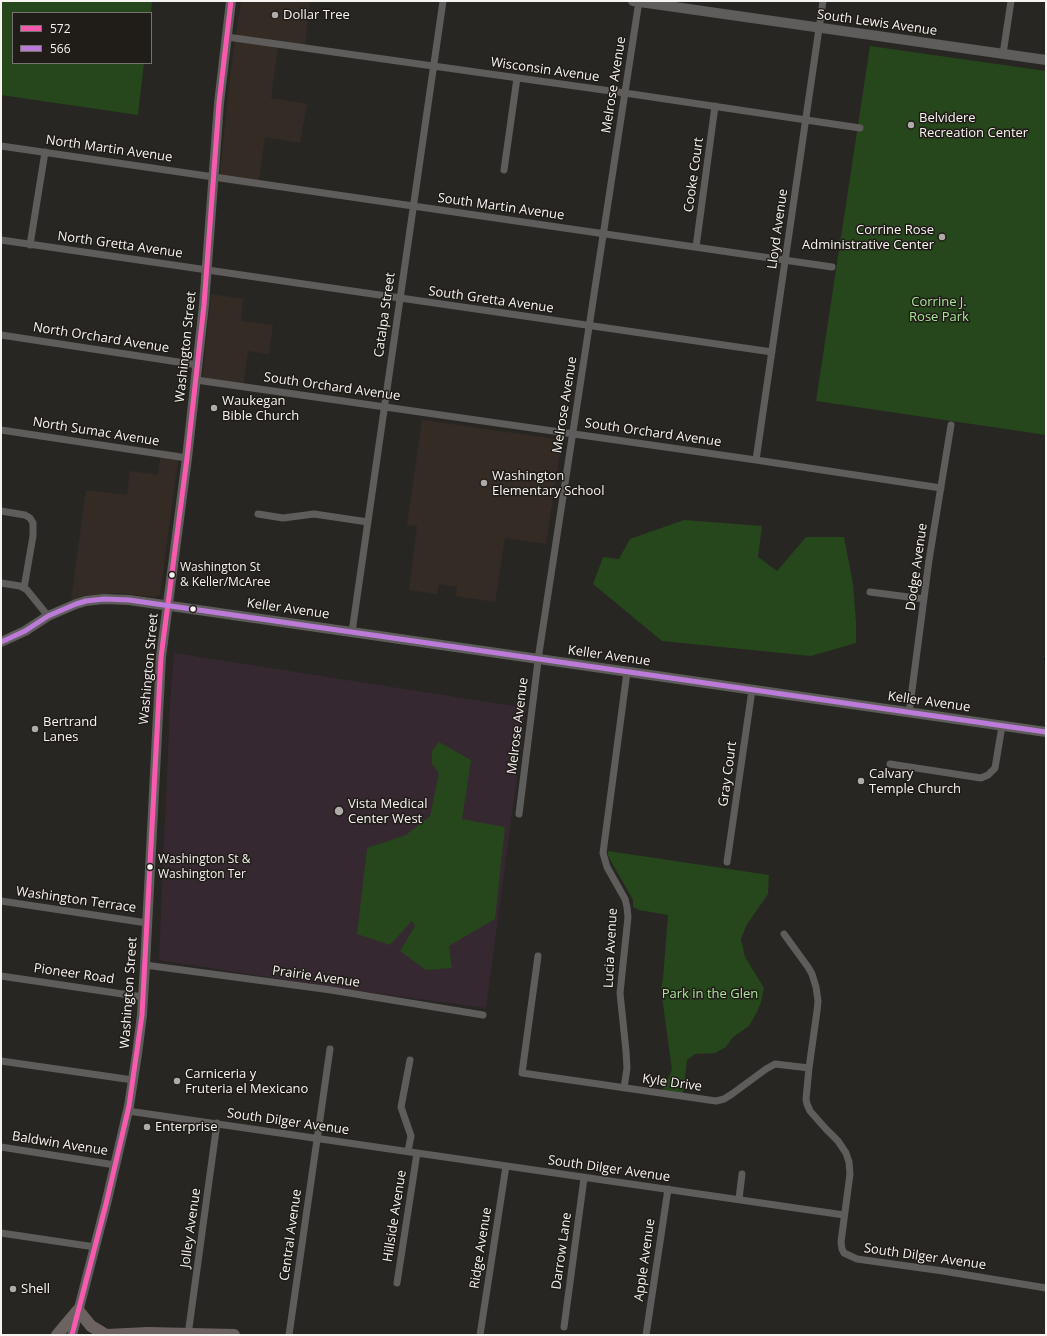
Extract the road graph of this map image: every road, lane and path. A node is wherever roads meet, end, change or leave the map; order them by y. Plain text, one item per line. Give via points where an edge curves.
1 (231, 1) edge
2 (443, 1) edge
3 (637, 1) edge
4 (822, 1) edge
5 (1011, 1) edge
6 (818, 28) junction
7 (227, 37) junction
8 (1003, 54) junction
9 (1046, 60) edge
10 (433, 66) junction
11 (517, 78) junction
12 (625, 93) junction
13 (715, 106) junction
14 (806, 120) junction
15 (860, 128) dead end
16 (1, 146) edge
17 (44, 152) junction
18 (504, 170) dead end
19 (213, 177) junction
20 (413, 207) junction
21 (603, 234) junction
22 (1, 240) edge
23 (30, 245) junction
24 (696, 247) junction
25 (785, 260) junction
26 (832, 267) dead end
27 (206, 270) junction
28 (400, 299) junction
29 (589, 326) junction
30 (1, 335) edge
31 (772, 352) junction
32 (198, 365) junction
33 (196, 380) junction
34 (384, 407) junction
35 (951, 425) dead end
36 (1, 430) edge
37 (572, 434) junction
38 (187, 458) junction
39 (756, 460) junction
40 (941, 488) junction
41 (1, 511) edge
42 (258, 514) dead end
43 (368, 522) junction
44 (1, 583) edge
45 (24, 588) junction
46 (870, 592) dead end
47 (924, 599) junction
48 (167, 605) junction
49 (48, 616) junction
50 (352, 632) junction
51 (1, 642) edge
52 (538, 658) junction
53 (627, 672) junction
54 (752, 690) junction
55 (908, 713) junction
56 (1002, 726) junction
57 (1046, 732) edge
58 (890, 764) dead end
59 (519, 814) dead end
60 (727, 862) dead end
61 (1, 901) edge
62 (147, 922) junction
63 (784, 934) dead end
64 (538, 956) dead end
65 (145, 964) junction
66 (1, 976) edge
67 (143, 997) junction
68 (483, 1015) dead end
69 (330, 1049) dead end
70 (410, 1060) dead end
71 (1, 1061) edge
72 (809, 1068) junction
73 (133, 1080) junction
74 (624, 1088) junction
75 (128, 1111) junction
76 (217, 1123) junction
77 (317, 1138) junction
78 (1, 1148) edge
79 (408, 1151) junction
80 (417, 1153) junction
81 (115, 1165) junction
82 (506, 1166) junction
83 (742, 1174) dead end
84 (584, 1178) junction
85 (668, 1189) junction
86 (739, 1199) junction
87 (844, 1215) junction
88 (1, 1233) edge
89 (95, 1247) junction
90 (397, 1283) dead end
91 (1046, 1288) edge
92 (78, 1310) junction
93 (564, 1327) dead end
94 (188, 1334) edge
95 (57, 1335) edge
96 (72, 1335) edge
97 (106, 1335) edge
98 (234, 1335) edge
99 (289, 1335) edge
100 (480, 1335) edge
101 (646, 1335) edge

1 - 7 main road, Washington Street
2 - 10 street, Catalpa Street
3 - 6 main road, South Lewis Avenue
3 - 12 street, Melrose Avenue
4 - 6 street, Lloyd Avenue
5 - 8 street
6 - 8 main road, South Lewis Avenue
6 - 14 street, Lloyd Avenue
7 - 10 street, Wisconsin Avenue
7 - 19 main road, Washington Street
8 - 9 main road, South Lewis Avenue
10 - 11 street, Wisconsin Avenue
10 - 20 street, Catalpa Street
11 - 12 street, Wisconsin Avenue
11 - 18 street
12 - 13 street, Wisconsin Avenue
12 - 21 street, Melrose Avenue
13 - 14 street, Wisconsin Avenue
13 - 24 street, Cooke Court
14 - 15 street, Wisconsin Avenue
14 - 25 street, Lloyd Avenue
16 - 17 street, North Martin Avenue
17 - 19 street, North Martin Avenue
17 - 23 street
19 - 20 street, South Martin Avenue
19 - 27 main road, Washington Street
20 - 21 street, South Martin Avenue
20 - 28 street, Catalpa Street
21 - 24 street, South Martin Avenue
21 - 29 street, Melrose Avenue
22 - 23 street, North Gretta Avenue
23 - 27 street, North Gretta Avenue
24 - 25 street, South Martin Avenue
25 - 26 street, South Martin Avenue
25 - 31 street, Lloyd Avenue
27 - 28 street, South Gretta Avenue
27 - 32 main road, Washington Street
28 - 29 street, South Gretta Avenue
28 - 34 street, Catalpa Street
29 - 31 street, South Gretta Avenue
29 - 37 street, Melrose Avenue
30 - 32 street, North Orchard Avenue
31 - 39 street, Lloyd Avenue
32 - 33 main road, Washington Street
33 - 34 street, South Orchard Avenue
33 - 38 main road, Washington Street
34 - 37 street, South Orchard Avenue
34 - 43 street, Catalpa Street
35 - 40 street, Dodge Avenue
36 - 38 street, North Sumac Avenue
37 - 39 street, South Orchard Avenue
37 - 52 street, Melrose Avenue
38 - 48 main road, Washington Street
39 - 40 street, South Orchard Avenue
40 - 47 street, Dodge Avenue
41 - 45 street via 25,515 33,523
42 - 43 street via 283,518 314,514
43 - 50 street, Catalpa Street
44 - 45 street
45 - 49 street
46 - 47 street
47 - 55 street, Dodge Avenue
48 - 49 main road, Keller Avenue via 129,600 98,600 76,604
48 - 50 main road, Keller Avenue
48 - 62 main road, Washington Street via 160,657
49 - 51 main road, Keller Avenue
50 - 52 main road, Keller Avenue
52 - 53 main road, Keller Avenue
52 - 59 street, Melrose Avenue
53 - 54 main road, Keller Avenue
53 - 74 street, Lucia Avenue via 603,853 607,867 625,899 628,917 620,993 627,1068
54 - 55 main road, Keller Avenue
54 - 60 street, Gray Court
55 - 56 main road, Keller Avenue
56 - 57 main road, Keller Avenue
56 - 58 street via 994,768 981,778
61 - 62 street, Washington Terrace
62 - 65 main road, Washington Street
63 - 72 street via 808,967 816,987 818,1001
64 - 74 street, Kyle Drive via 519,1075
65 - 67 main road, Washington Street
65 - 68 street, Prairie Avenue via 331,990
66 - 67 street, Pioneer Road
67 - 73 main road, Washington Street
69 - 77 street, Central Avenue
70 - 79 street via 401,1107 411,1136
71 - 73 street
72 - 74 street, Kyle Drive via 775,1064 724,1099 716,1100
72 - 87 street via 807,1104 810,1111 838,1141 849,1162 850,1174
73 - 75 main road, Washington Street
75 - 76 street, South Dilger Avenue
75 - 81 main road, Washington Street
76 - 77 street, South Dilger Avenue
76 - 94 street, Jolley Avenue
77 - 79 street, South Dilger Avenue
77 - 99 street, Central Avenue
78 - 81 street, Baldwin Avenue
79 - 80 street, South Dilger Avenue
80 - 82 street, South Dilger Avenue
80 - 90 street, Hillside Avenue
81 - 89 main road, Washington Street
82 - 84 street, South Dilger Avenue
82 - 100 street, Ridge Avenue
83 - 86 street
84 - 85 street, South Dilger Avenue
84 - 93 street, Darrow Lane
85 - 86 street, South Dilger Avenue
85 - 101 street, Apple Avenue
86 - 87 street, South Dilger Avenue
87 - 91 street, South Dilger Avenue via 842,1249 844,1254 857,1259
88 - 89 street
89 - 92 main road, Washington Street
92 - 95 main road
92 - 96 main road, Washington Street
92 - 97 main road via 92,1326
94 - 97 main road
94 - 98 main road

